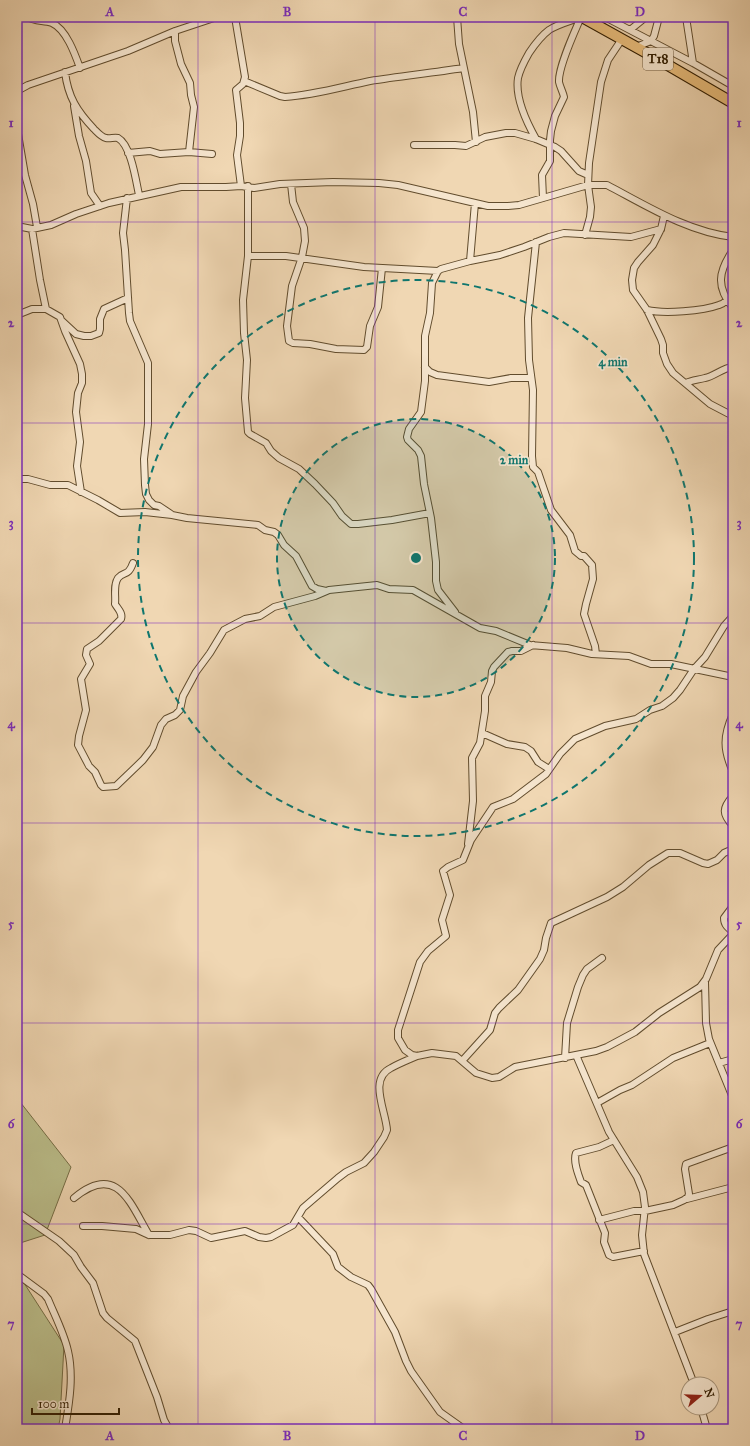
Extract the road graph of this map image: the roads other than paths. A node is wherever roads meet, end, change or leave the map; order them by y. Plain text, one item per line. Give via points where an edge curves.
1 (28, 17) edge
2 (217, 17) edge
3 (236, 17) edge
4 (457, 17) edge
5 (581, 17) edge
6 (605, 17) edge
7 (646, 17) edge
8 (659, 17) edge
9 (686, 17) edge
10 (630, 30) junction
11 (175, 31) junction
12 (622, 39) junction
13 (651, 41) junction
14 (636, 47) junction
15 (693, 63) junction
16 (80, 68) junction
17 (464, 68) junction
18 (65, 72) junction
19 (244, 81) junction
20 (733, 86) edge
21 (17, 91) edge
22 (73, 102) junction
23 (733, 103) edge
24 (17, 128) edge
25 (536, 139) junction
26 (476, 142) junction
27 (414, 145) dead end
28 (550, 145) junction
29 (189, 152) junction
30 (128, 153) junction
31 (212, 154) dead end
32 (588, 175) junction
33 (291, 184) junction
34 (588, 185) junction
35 (245, 186) junction
36 (139, 195) junction
37 (127, 198) junction
38 (543, 198) junction
39 (474, 203) junction
40 (100, 206) junction
41 (664, 216) junction
42 (17, 226) edge
43 (35, 228) junction
44 (661, 229) junction
45 (585, 234) junction
46 (733, 237) edge
47 (536, 242) junction
48 (733, 250) edge
49 (248, 256) junction
50 (302, 258) junction
51 (470, 261) junction
52 (382, 268) junction
53 (438, 271) junction
54 (128, 298) junction
55 (727, 300) junction
56 (733, 308) edge
57 (46, 309) junction
58 (647, 310) junction
59 (17, 316) edge
60 (61, 320) junction
61 (425, 367) junction
62 (733, 367) edge
63 (532, 378) junction
64 (686, 383) junction
65 (733, 416) edge
66 (17, 479) edge
67 (81, 492) junction
68 (430, 513) junction
69 (172, 515) junction
70 (133, 563) dead end
71 (327, 591) junction
72 (456, 614) junction
73 (733, 616) edge
74 (533, 645) junction
75 (596, 654) junction
76 (694, 669) junction
77 (733, 678) edge
78 (733, 714) edge
79 (482, 733) junction
80 (550, 769) junction
81 (733, 772) edge
82 (733, 796) edge
83 (733, 826) edge
84 (468, 848) junction
85 (733, 848) edge
86 (733, 906) edge
87 (733, 933) edge
88 (602, 958) dead end
89 (704, 982) junction
90 (710, 1043) junction
91 (576, 1055) junction
92 (417, 1056) junction
93 (565, 1058) junction
94 (733, 1059) edge
95 (462, 1060) junction
96 (719, 1063) junction
97 (733, 1098) edge
98 (597, 1103) junction
99 (614, 1140) junction
100 (733, 1147) edge
101 (733, 1187) edge
102 (74, 1198) dead end
103 (687, 1199) junction
104 (645, 1211) junction
105 (17, 1212) edge
106 (298, 1217) junction
107 (599, 1220) junction
108 (83, 1226) dead end
109 (149, 1235) junction
110 (644, 1251) junction
111 (17, 1274) edge
112 (733, 1311) edge
113 (675, 1332) junction
114 (691, 1376) edge
115 (703, 1416) edge
116 (65, 1429) edge
117 (169, 1429) edge
118 (464, 1429) edge
119 (707, 1429) edge

1 - 16 street via 56,25 69,41
2 - 11 street
3 - 19 street via 244,64
4 - 17 street
5 - 12 highway, T18
5 - 25 street via 553,28 543,35 525,60 519,75 522,108 526,122
5 - 28 street via 568,46 561,72 559,83 564,97 555,116
6 - 10 street
7 - 10 street
8 - 13 street
9 - 15 street
10 - 13 street
11 - 16 street
11 - 29 street via 175,41 181,64 190,83 194,107
12 - 14 highway, T18
12 - 32 street via 608,60 601,82
13 - 14 street
13 - 15 street
14 - 23 highway, T18
15 - 20 street
16 - 18 street
17 - 19 street via 285,97
17 - 26 street
18 - 21 street
18 - 22 street
19 - 35 street via 236,90 240,123 237,155
22 - 30 street via 99,134 105,138 114,137 122,140
22 - 40 street via 91,193
24 - 43 street via 33,204
25 - 26 street via 506,133 485,137
25 - 28 street
26 - 27 street via 466,146
28 - 32 street via 561,151 580,171
28 - 38 street via 550,158 542,174
29 - 30 street
29 - 31 street
30 - 36 street
32 - 34 street
33 - 35 street via 254,188
33 - 39 street via 379,183
33 - 50 street via 293,202 305,233
34 - 38 street
34 - 41 street via 607,185
34 - 45 street via 591,207
35 - 36 street via 180,187
35 - 49 street
36 - 37 street
37 - 40 street
37 - 54 street via 123,233
38 - 39 street via 508,206
39 - 51 street
40 - 43 street
41 - 44 street
41 - 46 street via 716,235
42 - 43 street
43 - 57 street via 40,280
44 - 45 street via 631,237
44 - 58 street via 651,249 634,268 634,292
45 - 47 street via 564,233
47 - 51 street via 500,255
47 - 63 street via 528,318
48 - 55 street via 724,263 721,274
49 - 50 street
49 - 68 street via 243,300 247,360 246,421 250,434 266,443 278,458 299,469 316,484 342,516 352,524
50 - 52 street
50 - 52 street via 292,286 289,305 288,339 293,344 364,350 378,307
51 - 53 street
52 - 53 street
53 - 61 street via 432,282 425,341
54 - 60 street via 104,309 100,329 95,334 76,334
54 - 69 street via 130,321 148,363 148,424 144,459 146,494 154,505
55 - 56 street
55 - 58 street via 720,305 691,310
57 - 59 street via 32,309
57 - 60 street
58 - 64 street via 661,339 667,364 673,373
60 - 67 street via 82,374 76,412 80,442 77,466
61 - 63 street via 437,375 483,382
61 - 68 street via 421,412 409,429 407,437 421,456
62 - 64 street
63 - 75 street via 533,468 538,472 551,510 570,535 576,552 592,565 593,579 584,614
64 - 65 street via 710,404
66 - 67 street via 50,485 68,485
67 - 69 street via 120,513
68 - 72 street via 438,590
69 - 71 street via 256,524 274,532 296,556 312,586 317,590
70 - 71 street via 129,572 120,576 116,582 115,604 120,609 122,617 99,641 87,649 86,655 90,664 81,679 86,710 78,745 105,788 116,786 153,747 161,725 180,710 183,696 196,672 224,630 245,619 260,616 274,607
71 - 72 street via 377,585 389,589 413,590
72 - 74 street via 480,628 496,631
73 - 76 street
74 - 75 street
74 - 79 street via 521,651 508,652 494,667 485,696
75 - 76 street via 629,656 651,664 671,664
76 - 77 street
76 - 80 street via 680,690 662,706 633,720 605,726 577,738 567,745
78 - 81 street via 726,732 725,745
79 - 80 street via 507,744 525,747 538,762
79 - 84 street via 472,758 473,801
80 - 84 street via 516,798 493,807
82 - 83 street via 726,803 724,810
84 - 92 street via 461,862 443,871 450,895 442,920 446,936 428,951 420,962 398,1030 398,1038 405,1050
85 - 95 street via 718,860 708,864 680,853 668,853 607,897 551,923 540,959 518,990 495,1013 490,1030
86 - 87 street via 724,918 726,926
87 - 89 street via 716,954
88 - 93 street via 587,969 578,987 567,1023
89 - 90 street via 706,1023
89 - 91 street via 626,1038 603,1049
90 - 96 street
90 - 98 street via 673,1058 632,1085
91 - 93 street
91 - 98 street
92 - 95 street via 432,1053 456,1056
92 - 106 street via 390,1068 379,1079 387,1130 374,1152 364,1163 346,1172 303,1208
93 - 95 street via 515,1066 500,1077 494,1078 476,1073
94 - 96 street
96 - 97 street
98 - 99 street
99 - 104 street via 637,1178
99 - 107 street via 575,1155 580,1182 586,1185
100 - 103 street via 686,1164 684,1169 689,1194
101 - 103 street
102 - 109 street via 92,1186 100,1184 117,1187 125,1194
103 - 104 street
104 - 107 street via 634,1211
104 - 110 street via 642,1235
105 - 117 street via 74,1255 93,1283 103,1313 135,1341
106 - 109 street via 293,1225 277,1235 266,1238 245,1231 211,1238 189,1230 170,1235
106 - 118 street via 331,1251 338,1267 368,1285 395,1332 411,1370 440,1412
107 - 110 street via 605,1233 605,1246 610,1257
108 - 109 street via 136,1229
110 - 113 street
111 - 116 street via 48,1299 68,1350 70,1378
112 - 113 street
113 - 114 street
115 - 119 street

